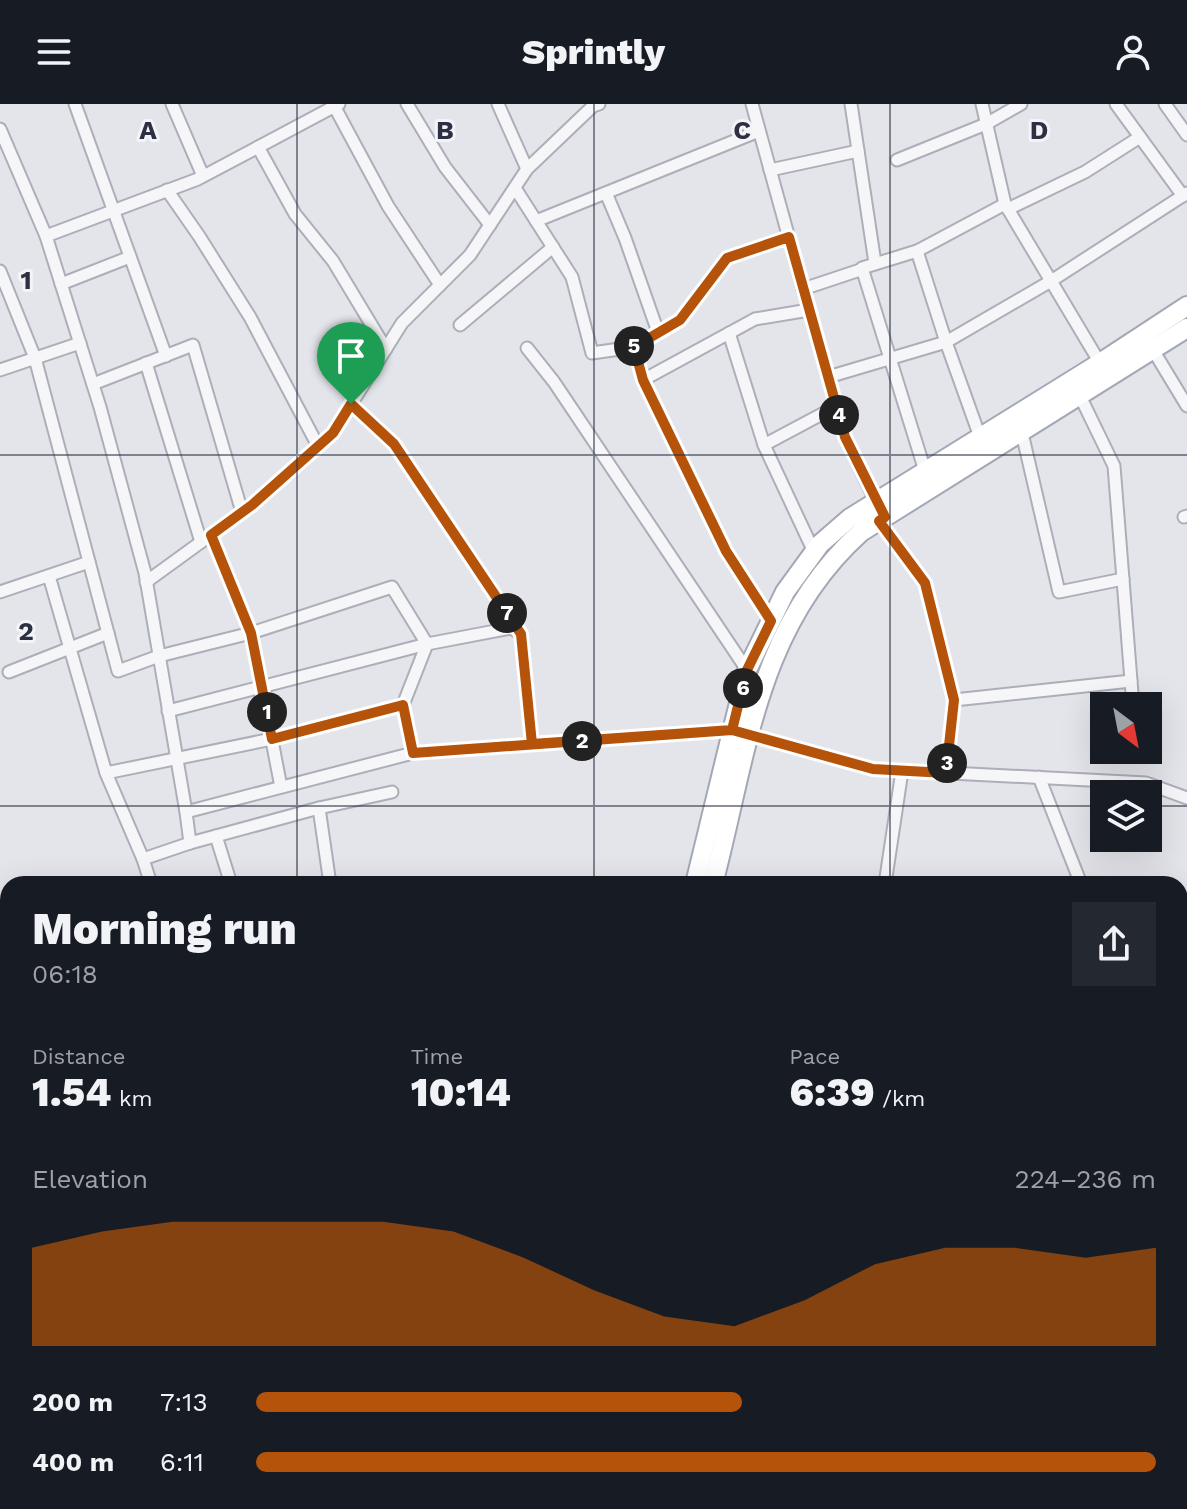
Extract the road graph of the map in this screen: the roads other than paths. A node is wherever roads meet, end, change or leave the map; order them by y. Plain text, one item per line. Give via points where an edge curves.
1 (75, 104) edge
2 (172, 104) edge
3 (407, 104) edge
4 (498, 104) edge
5 (752, 104) edge
6 (851, 104) edge
7 (982, 104) edge
8 (1021, 104) edge
9 (1116, 104) edge
10 (1165, 104) edge
11 (336, 105) edge
12 (594, 105) edge
13 (986, 124) junction
14 (0, 129) edge
15 (759, 131) junction
16 (1187, 135) edge
17 (1140, 137) junction
18 (258, 147) junction
19 (858, 151) junction
20 (897, 160) dead end
21 (527, 169) junction
22 (770, 170) junction
23 (203, 176) junction
24 (515, 188) junction
25 (167, 190) junction
26 (606, 193) junction
27 (1185, 194) edge
28 (1007, 207) junction
29 (113, 211) junction
30 (536, 221) junction
31 (490, 225) junction
32 (46, 236) junction
33 (789, 237) junction
34 (553, 247) junction
35 (917, 251) junction
36 (130, 257) junction
37 (875, 263) junction
38 (863, 269) junction
39 (0, 271) edge
40 (1051, 281) junction
41 (61, 284) junction
42 (440, 285) junction
43 (803, 289) junction
44 (1187, 306) edge
45 (809, 310) junction
46 (460, 325) dead end
47 (1187, 328) edge
48 (658, 332) junction
49 (729, 333) junction
50 (946, 342) junction
51 (80, 343) junction
52 (634, 347) junction
53 (527, 348) dead end
54 (386, 349) junction
55 (1153, 350) junction
56 (166, 356) junction
57 (890, 357) junction
58 (35, 358) junction
59 (146, 363) junction
60 (0, 370) edge
61 (1105, 371) junction
62 (828, 377) junction
63 (643, 380) junction
64 (93, 384) junction
65 (1080, 396) junction
66 (351, 404) junction
67 (837, 406) junction
68 (1187, 406) edge
69 (1022, 433) junction
70 (980, 437) junction
71 (764, 445) junction
72 (318, 446) junction
73 (925, 471) junction
74 (242, 512) junction
75 (879, 513) junction
76 (206, 538) junction
77 (814, 552) junction
78 (89, 562) junction
79 (49, 576) junction
80 (1123, 579) junction
81 (146, 582) junction
82 (0, 592) edge
83 (771, 621) junction
84 (108, 633) junction
85 (251, 633) junction
86 (521, 634) junction
87 (427, 644) junction
88 (70, 649) junction
89 (159, 656) junction
90 (747, 670) junction
91 (9, 672) dead end
92 (1131, 681) junction
93 (261, 685) junction
94 (1132, 692) edge
95 (954, 700) junction
96 (403, 705) junction
97 (168, 711) junction
98 (741, 732) junction
99 (272, 739) junction
100 (532, 744) junction
101 (413, 753) junction
102 (176, 759) junction
103 (902, 771) junction
104 (106, 773) junction
105 (946, 773) junction
106 (1039, 777) junction
107 (281, 787) junction
108 (392, 792) dead end
109 (1187, 798) edge
110 (319, 808) junction
111 (724, 809) junction
112 (186, 812) junction
113 (216, 836) junction
114 (190, 843) junction
115 (143, 859) junction
116 (148, 876) edge
117 (228, 876) edge
118 (329, 876) edge
119 (698, 876) edge
120 (714, 876) edge
121 (886, 876) edge
122 (1078, 876) edge

1 - 29 street
2 - 23 street
3 - 31 street via 445,167
4 - 21 street
5 - 15 street
6 - 19 street
7 - 13 street
8 - 13 street
9 - 17 street
10 - 16 street
11 - 18 street
11 - 42 street via 388,206
12 - 21 street
13 - 20 street
13 - 28 street
14 - 32 street
15 - 22 street
15 - 26 street
17 - 27 street
17 - 28 street via 1085,172
18 - 23 street
18 - 54 street via 295,214 333,261
19 - 22 street
19 - 37 street
21 - 24 street
22 - 33 street
23 - 25 street
24 - 30 street
24 - 31 street
25 - 29 street
25 - 72 street via 250,317
26 - 30 street
26 - 48 street
27 - 40 street
28 - 35 street
28 - 40 street
29 - 32 street
29 - 36 street
30 - 34 street
31 - 42 street
32 - 41 street
33 - 43 street
33 - 48 street via 727,258 680,320
34 - 46 street
34 - 52 street via 572,277 592,353
35 - 37 street
35 - 50 street
36 - 41 street
36 - 56 street
37 - 38 street
38 - 43 street
38 - 57 street
39 - 58 street
40 - 50 street
40 - 61 street
41 - 51 street
42 - 54 street via 402,323
43 - 45 street
44 - 61 main road
45 - 49 street via 755,319
45 - 62 street
47 - 55 main road
48 - 52 street
49 - 63 street
49 - 71 street
50 - 57 street
50 - 70 street
51 - 58 street
51 - 64 street
52 - 63 street
53 - 90 street
54 - 66 street
55 - 61 main road
55 - 68 street
56 - 59 street
56 - 74 street via 193,345
57 - 62 street
57 - 73 street
58 - 60 street
58 - 78 street
59 - 64 street
59 - 76 street
61 - 65 main road
61 - 70 main road
62 - 67 street
63 - 83 street via 726,551
64 - 81 street
65 - 69 main road
65 - 80 street via 1114,466
66 - 72 street
66 - 86 street via 394,444
67 - 71 street
67 - 75 street
69 - 75 main road
69 - 80 street via 1059,592
70 - 73 main road
71 - 77 street
72 - 74 street
73 - 75 main road
74 - 76 street
75 - 77 main road via 850,518
75 - 95 street via 925,583
75 - 98 main road via 834,556 801,601
76 - 81 street
76 - 85 street
77 - 83 main road
78 - 79 street
78 - 84 street
79 - 82 street
79 - 88 street
80 - 92 street
81 - 89 street
83 - 90 main road
84 - 88 street
84 - 89 street via 118,671
85 - 87 street via 392,587
85 - 89 street
85 - 93 street
86 - 87 street via 511,628
86 - 100 street
87 - 93 street
87 - 96 street
88 - 91 street
88 - 104 street
89 - 97 street
90 - 98 main road
92 - 94 street
92 - 95 street
93 - 97 street
93 - 99 street
95 - 105 street
96 - 99 street
96 - 101 street
97 - 102 street
98 - 100 street
98 - 103 street via 873,769
98 - 111 main road
99 - 102 street
99 - 107 street
100 - 101 street
101 - 107 street
102 - 104 street
102 - 112 street
103 - 105 street
103 - 121 street
104 - 115 street
105 - 106 street
106 - 109 street via 1146,783
106 - 122 street
107 - 112 street
108 - 110 street
110 - 113 street
110 - 118 street
111 - 119 main road
111 - 120 main road
112 - 114 street
113 - 114 street
113 - 117 street
114 - 115 street
115 - 116 street

